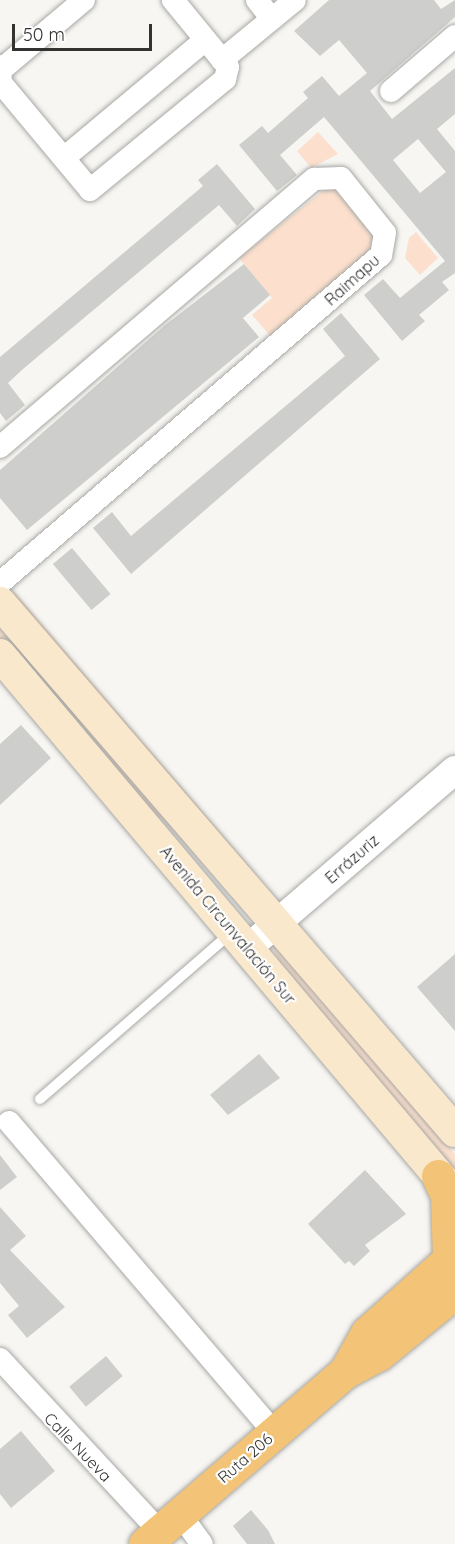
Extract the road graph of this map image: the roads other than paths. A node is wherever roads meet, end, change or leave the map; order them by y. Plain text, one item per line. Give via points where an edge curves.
1 (84, 0) edge
2 (173, 0) edge
3 (256, 0) edge
4 (295, 0) edge
5 (272, 19) junction
6 (455, 36) edge
7 (205, 40) junction
8 (222, 60) junction
9 (1, 68) edge
10 (391, 91) dead end
11 (64, 158) junction
12 (0, 447) edge
13 (0, 583) edge
14 (0, 603) edge
15 (0, 655) edge
16 (455, 770) edge
17 (280, 922) junction
18 (241, 940) junction
19 (40, 1099) dead end
20 (9, 1122) dead end
21 (455, 1131) edge
22 (446, 1185) edge
23 (452, 1256) edge
24 (455, 1292) edge
25 (455, 1311) edge
26 (416, 1324) junction
27 (0, 1359) edge
28 (345, 1372) junction
29 (275, 1432) junction
30 (161, 1530) edge
31 (202, 1544) edge

1 - 9 street
2 - 7 street
3 - 5 street
4 - 5 street
5 - 8 street
6 - 10 street
7 - 8 street
7 - 11 street
8 - 11 street via 228,67 225,79 90,190
9 - 11 street via 1,83
12 - 13 street, Raimapu via 314,179 341,178 385,232 381,255
14 - 17 main road
15 - 18 main road, Avenida Circunvalación Sur
16 - 17 street, Errázuriz
17 - 18 street, Errázuriz
17 - 21 main road
18 - 19 lane
18 - 22 main road, Avenida Circunvalación Sur
20 - 29 street
22 - 23 highway
23 - 28 highway via 367,1333
24 - 26 highway
25 - 26 highway
26 - 28 highway via 379,1354
27 - 30 street, Calle Nueva
28 - 29 highway, Ruta 206
29 - 30 highway, Ruta 206
30 - 31 street, Calle Nueva

